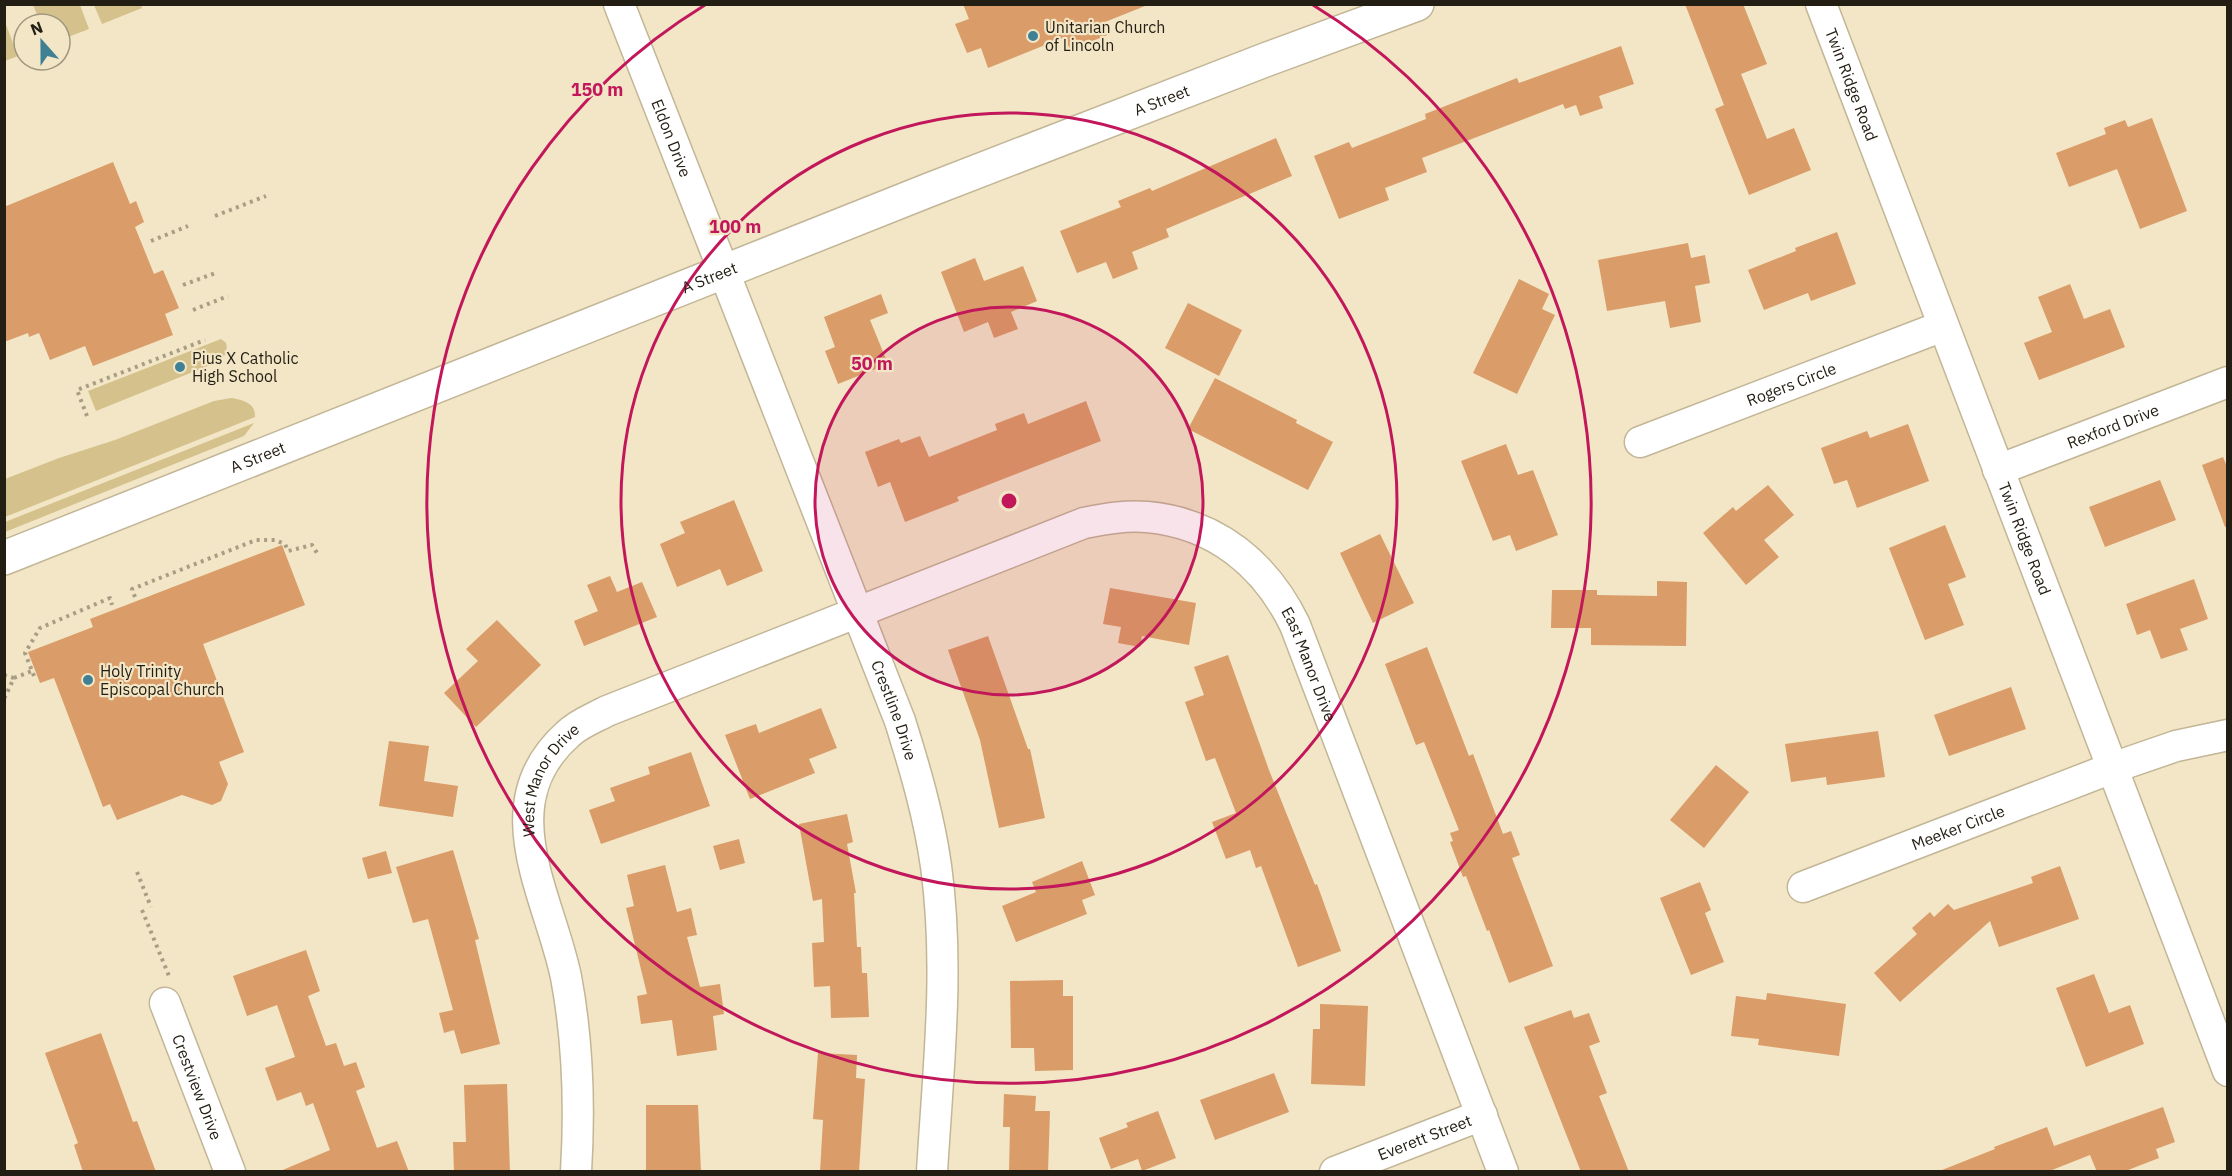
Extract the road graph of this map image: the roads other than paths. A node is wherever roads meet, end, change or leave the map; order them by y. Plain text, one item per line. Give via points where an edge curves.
1 (619, 4) edge
2 (1417, 4) edge
3 (1821, 4) edge
4 (723, 273) junction
5 (1944, 326) junction
6 (2228, 382) edge
7 (1640, 442) dead end
8 (1998, 470) junction
9 (4, 558) edge
10 (857, 612) junction
11 (2228, 735) edge
12 (2112, 768) junction
13 (1803, 887) dead end
14 (169, 994) road end
15 (2228, 1071) edge
16 (1482, 1115) junction
17 (230, 1172) edge
18 (576, 1172) edge
19 (932, 1172) edge
20 (1335, 1172) edge
21 (1503, 1172) edge

1 - 4 street, Eldon Drive
2 - 4 main road, A Street via 1233,72
3 - 5 street, Twin Ridge Road
4 - 9 main road, A Street
4 - 10 street, Crestline Drive
5 - 7 street, Rogers Circle
5 - 8 street, Twin Ridge Road
6 - 8 street, Rexford Drive
8 - 12 street, Twin Ridge Road
10 - 16 street, East Manor Drive via 1084,523 1115,517 1179,522 1236,550 1266,577 1295,625
10 - 18 street, West Manor Drive via 599,715 568,734 546,758 535,780 527,828 572,1015 578,1080
10 - 19 street, Crestline Drive via 900,720 923,794 936,867 943,949
11 - 12 street via 2176,746
12 - 13 street, Meeker Circle
12 - 15 street, Twin Ridge Road
14 - 17 street, Crestview Drive
16 - 20 street, Everett Street
16 - 21 street, East Manor Drive

